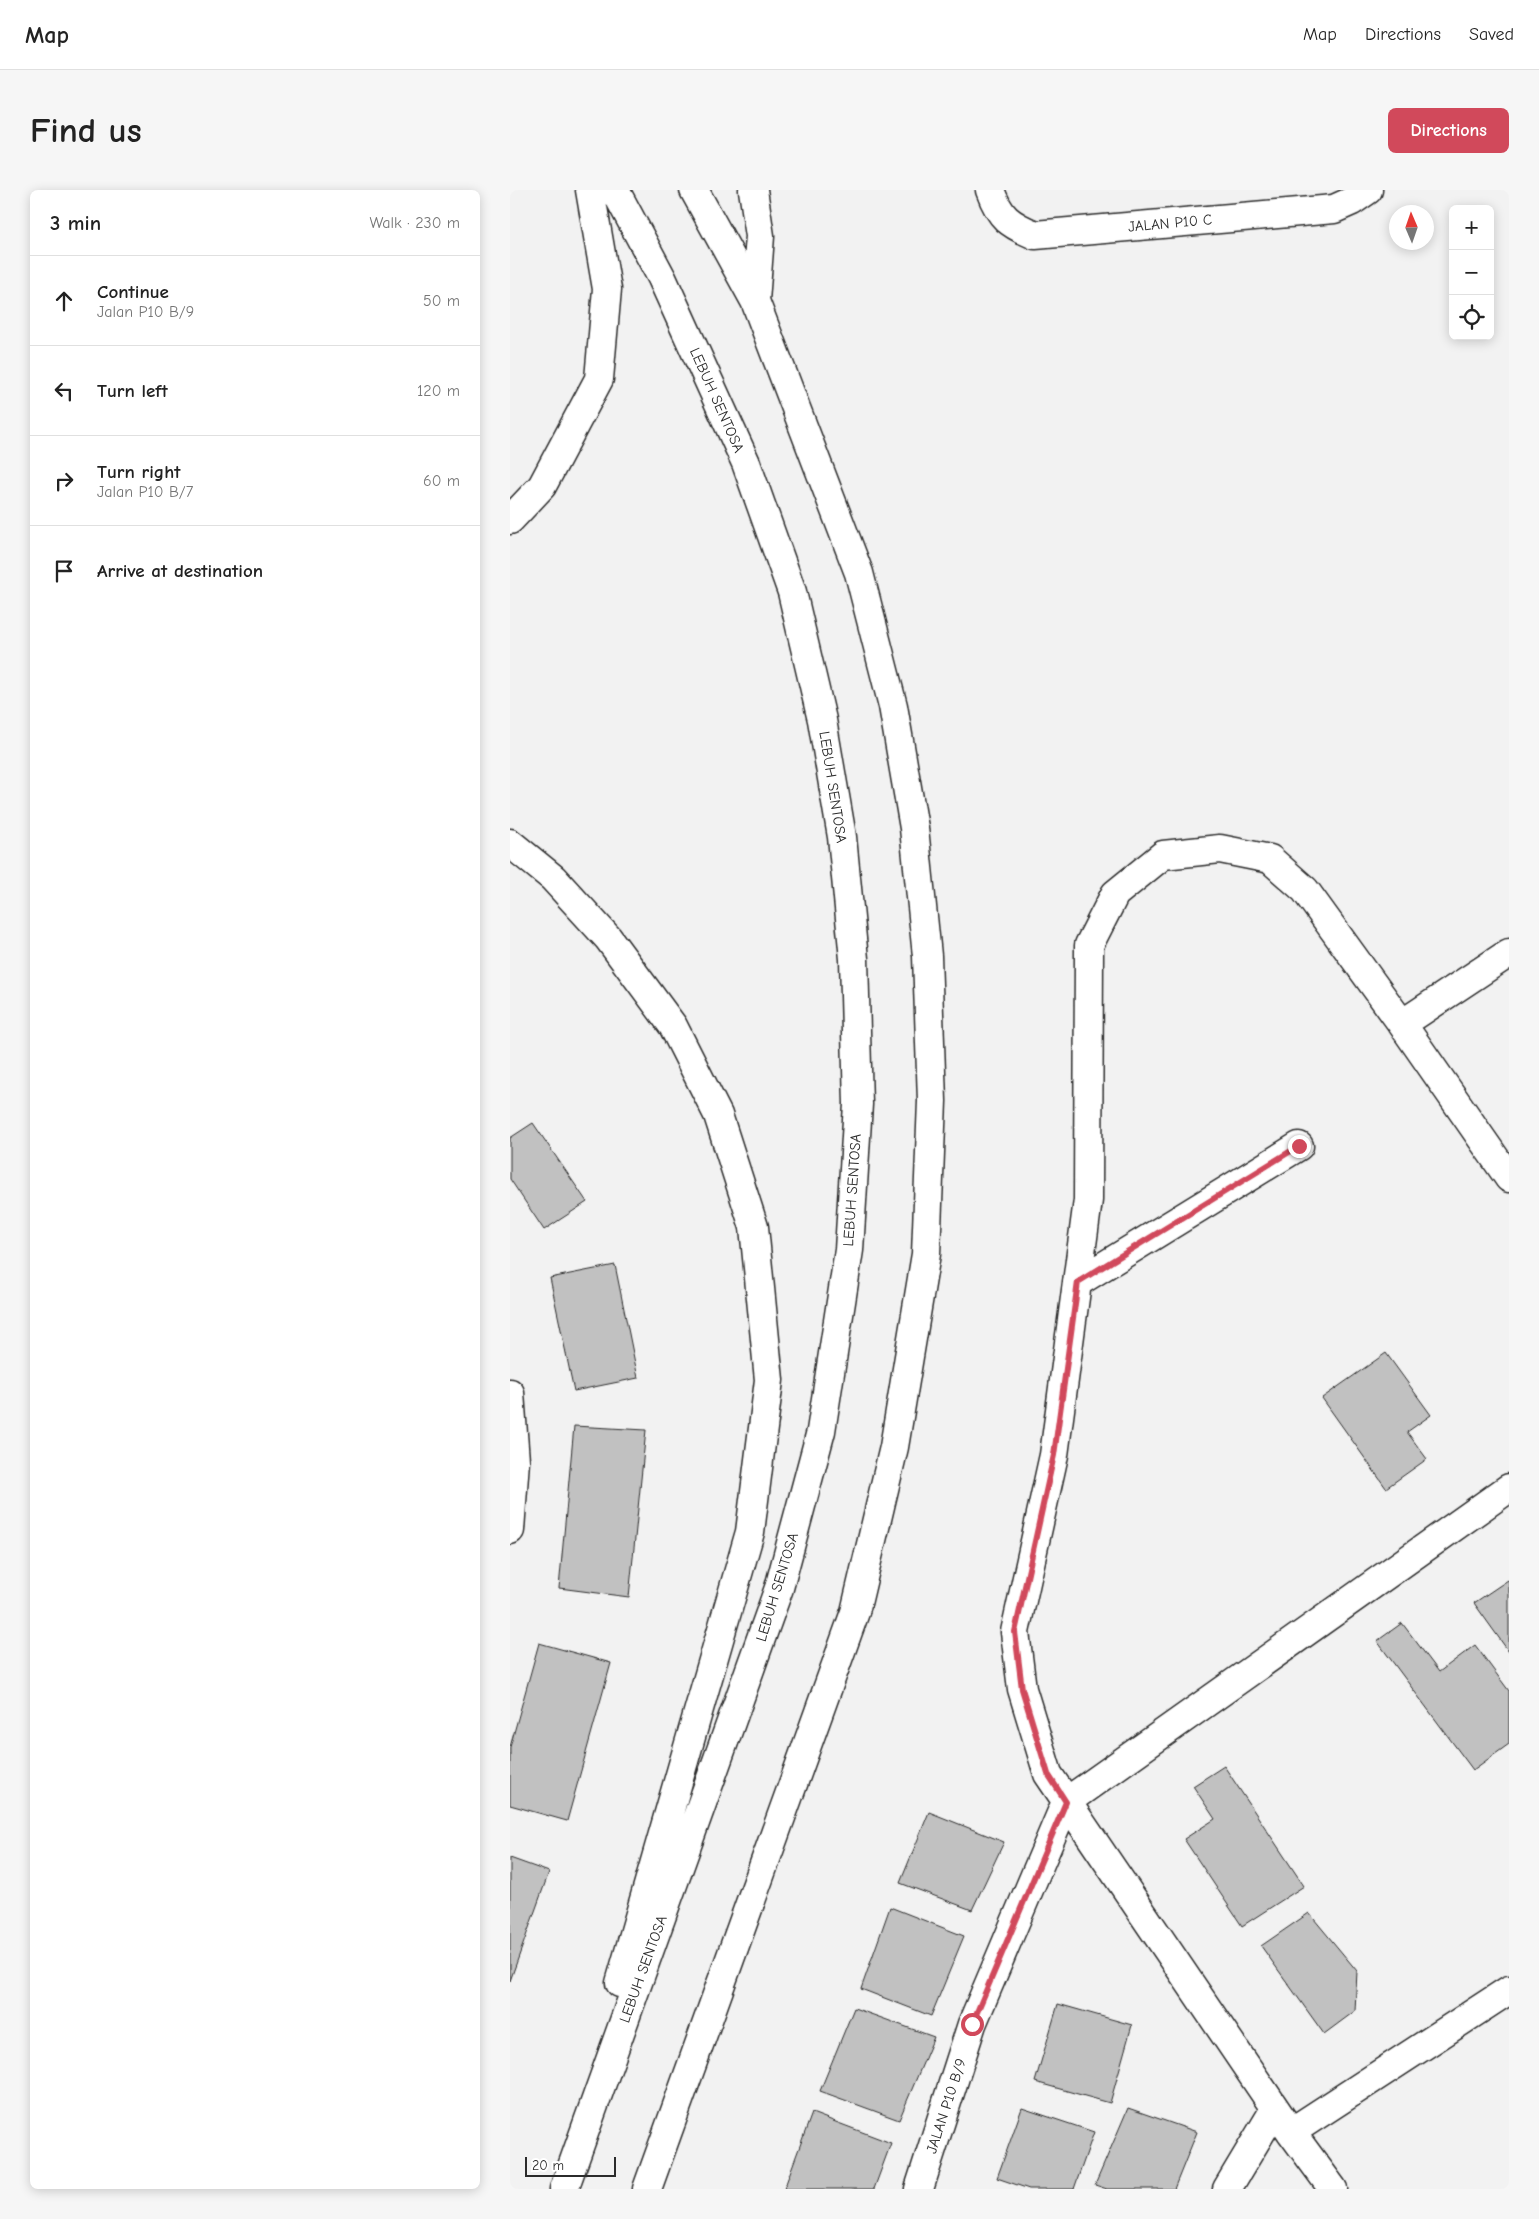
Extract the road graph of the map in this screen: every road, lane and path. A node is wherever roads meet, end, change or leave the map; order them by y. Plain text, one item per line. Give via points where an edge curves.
1 (590, 190) edge
2 (615, 190) edge
3 (694, 190) edge
4 (753, 190) edge
5 (990, 190) edge
6 (1368, 190) edge
7 (755, 301) junction
8 (510, 520) edge
9 (510, 843) edge
10 (1509, 953) edge
11 (1402, 1024) junction
12 (1299, 1146) dead end
13 (1509, 1178) edge
14 (1078, 1282) junction
15 (510, 1393) edge
16 (1509, 1488) edge
17 (510, 1530) edge
18 (1066, 1802) junction
19 (1509, 1990) edge
20 (1275, 2109) junction
21 (1291, 2132) junction
22 (560, 2189) edge
23 (564, 2189) edge
24 (647, 2189) edge
25 (919, 2189) edge
26 (1227, 2189) edge
27 (1333, 2189) edge

1 - 8 main road via 607,289 598,378 542,486
2 - 23 main road, LEBUH SENTOSA via 662,278 746,463 792,592 822,720 842,837 854,960 858,1104 849,1250 821,1431 779,1588
3 - 7 main road
4 - 7 main road via 760,236
5 - 6 main road, JALAN P10 C via 996,207 1012,225 1035,235 1334,208
7 - 24 main road via 860,573 893,706 914,828 927,956 932,1101 926,1254 894,1446 855,1612
9 - 22 main road via 552,878 608,938 673,1026 718,1115 754,1227 770,1380 750,1532
10 - 11 main road
11 - 13 main road
11 - 14 main road via 1305,890 1270,859 1220,849 1162,855 1115,894 1089,945 1088,1200
12 - 14 main road
14 - 18 main road via 1054,1455 1015,1632 1022,1689 1048,1774
15 - 17 main road via 515,1461
16 - 18 main road
18 - 20 main road
18 - 25 main road, JALAN P10 B/9 via 972,2024
19 - 21 main road
20 - 21 main road
20 - 26 main road
21 - 27 main road

